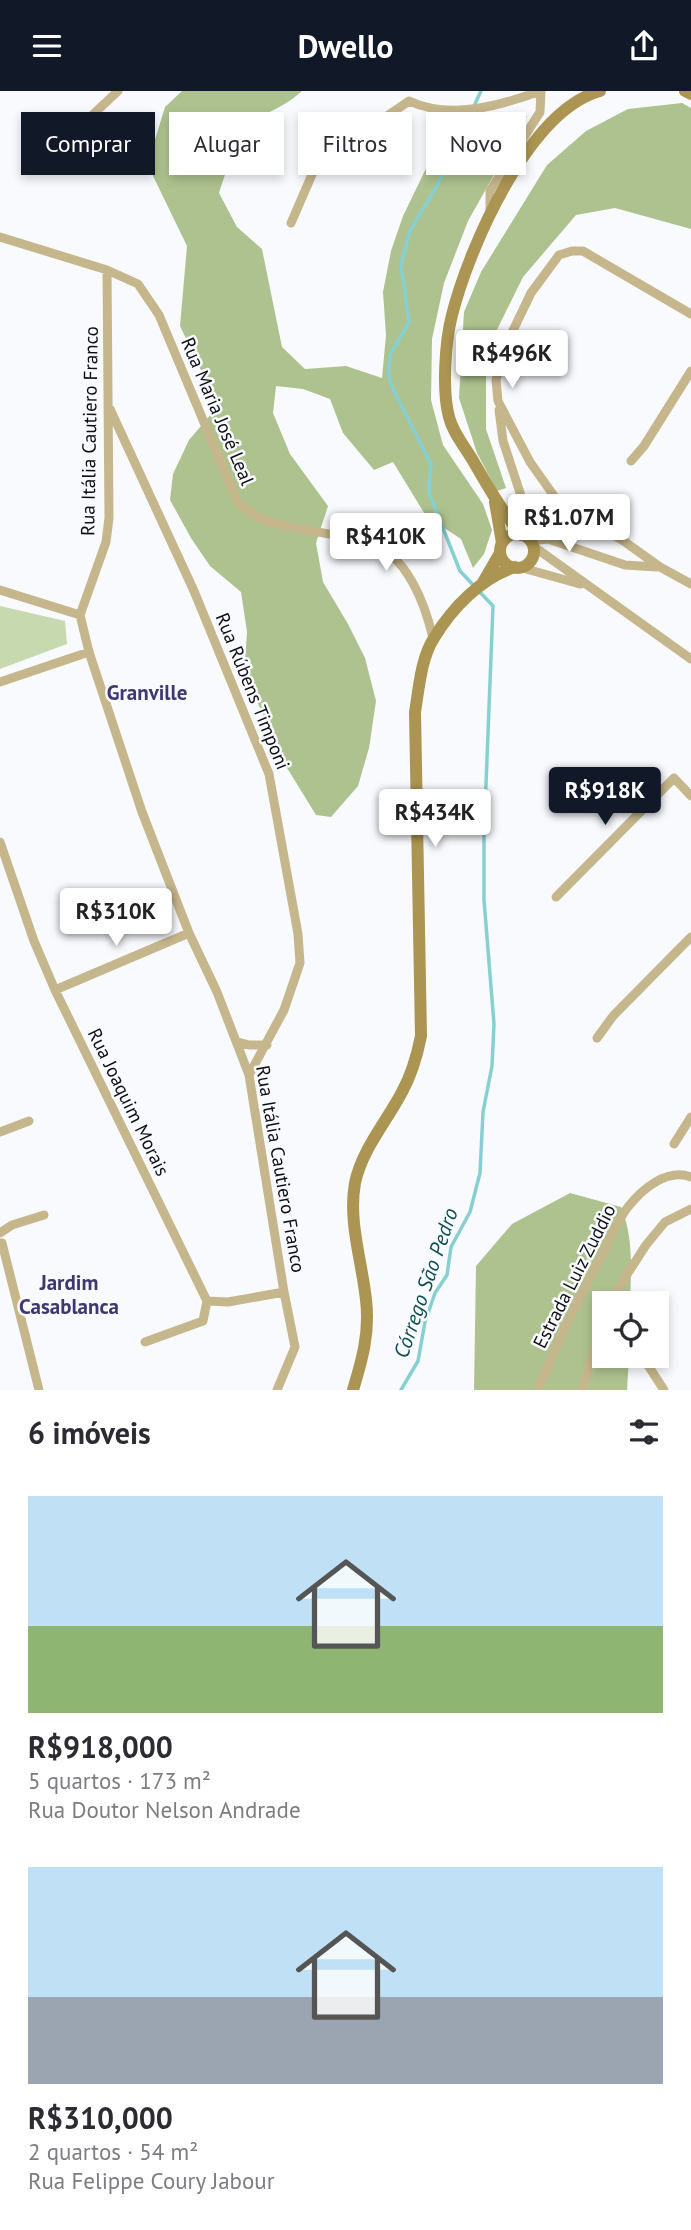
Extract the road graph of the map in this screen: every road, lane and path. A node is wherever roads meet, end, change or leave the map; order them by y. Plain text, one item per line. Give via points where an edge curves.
1 (118, 91) edge
2 (540, 91) edge
3 (600, 91) edge
4 (685, 91) edge
5 (691, 94) edge
6 (409, 96) edge
7 (96, 112) edge
8 (490, 212) junction
9 (292, 223) dead end
10 (0, 237) edge
11 (107, 270) junction
12 (691, 314) edge
13 (691, 371) edge
14 (498, 401) junction
15 (108, 405) junction
16 (631, 461) dead end
17 (494, 498) junction
18 (528, 539) junction
19 (501, 548) junction
20 (517, 567) junction
21 (660, 567) junction
22 (691, 584) edge
23 (481, 585) junction
24 (588, 587) junction
25 (0, 590) edge
26 (426, 610) junction
27 (80, 615) junction
28 (452, 615) junction
29 (433, 638) junction
30 (89, 652) junction
31 (691, 659) edge
32 (0, 682) edge
33 (691, 796) edge
34 (0, 842) edge
35 (556, 897) dead end
36 (189, 933) junction
37 (691, 937) edge
38 (55, 990) junction
39 (597, 1038) dead end
40 (238, 1042) junction
41 (267, 1045) junction
42 (249, 1075) junction
43 (691, 1117) edge
44 (29, 1121) dead end
45 (0, 1132) edge
46 (674, 1144) dead end
47 (691, 1177) edge
48 (691, 1209) edge
49 (44, 1215) dead end
50 (1, 1240) edge
51 (284, 1291) junction
52 (616, 1291) edge
53 (207, 1301) junction
54 (145, 1342) dead end
55 (592, 1358) edge
56 (649, 1368) edge
57 (39, 1390) edge
58 (277, 1390) edge
59 (353, 1390) edge
60 (538, 1390) edge
61 (582, 1390) edge
62 (663, 1390) edge

1 - 7 street
2 - 6 street via 504,105 443,111 424,108
2 - 8 street via 540,112 490,191
3 - 8 main road via 567,107 528,151
4 - 5 main road
6 - 9 street via 314,170
8 - 17 main road via 452,316 446,394 456,436
10 - 11 street, Rua Maria José Leal
11 - 15 street, Rua Itália Cautiero Franco
11 - 26 street, Rua Maria José Leal via 138,284 159,315 237,501 252,516 273,524 372,543 403,568
12 - 14 street via 583,251 559,255 531,293 505,347 496,380
13 - 16 street
14 - 18 street via 503,441 527,514
14 - 21 street via 530,462 559,503
15 - 27 street, Rua Itália Cautiero Franco via 106,542
15 - 41 street, Rua Rúbens Timponi via 194,591 269,774 300,963
17 - 18 main road
17 - 19 main road
18 - 19 main road via 510,535
18 - 20 main road via 532,557
18 - 21 street via 548,539 625,565
18 - 24 street
19 - 20 main road via 505,563
19 - 23 main road
20 - 23 main road
20 - 24 street
21 - 22 street
23 - 28 main road
24 - 31 street
25 - 27 street
26 - 28 street
26 - 29 street, Rua Maria José Leal
27 - 30 street, Rua Itália Cautiero Franco
28 - 29 main road
29 - 59 main road via 415,712 421,1036 403,1091 365,1155 355,1182 354,1223 366,1302 366,1348
30 - 32 street
30 - 36 street, Rua Itália Cautiero Franco via 142,812
33 - 35 street via 674,778
34 - 38 street, Rua Joaquim Morais
36 - 38 street
36 - 40 street, Rua Itália Cautiero Franco
37 - 39 street via 612,1016
38 - 53 street, Rua Joaquim Morais
40 - 41 street
40 - 42 street, Rua Itália Cautiero Franco
41 - 42 street, Rua Rúbens Timponi
42 - 51 street, Rua Itália Cautiero Franco
43 - 46 street
44 - 45 street
47 - 60 street, Estrada Luiz Zuddio via 664,1177 627,1208
48 - 52 street via 665,1222
49 - 50 street via 12,1226
50 - 57 street
51 - 53 street via 228,1302
51 - 58 street, Rua Itália Cautiero Franco via 295,1347
53 - 54 street via 203,1321
55 - 61 street
56 - 62 street

